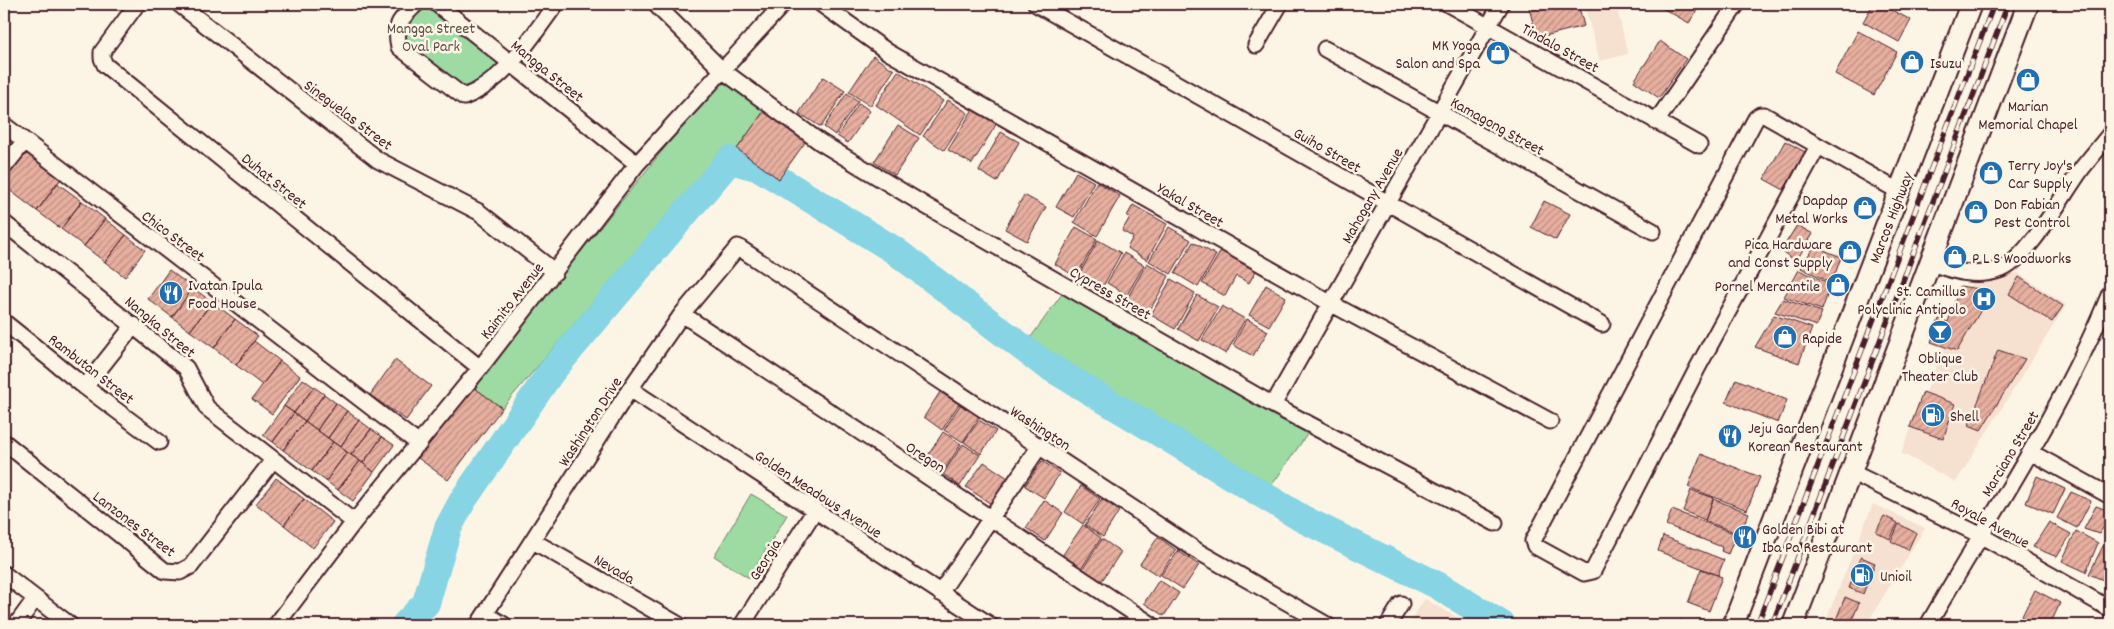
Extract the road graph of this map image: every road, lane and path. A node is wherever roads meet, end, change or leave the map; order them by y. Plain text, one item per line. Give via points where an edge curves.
1 (137, 4) edge
2 (179, 4) edge
3 (416, 4) edge
4 (437, 4) edge
5 (556, 4) edge
6 (658, 4) edge
7 (783, 4) edge
8 (822, 4) edge
9 (1036, 4) edge
10 (1280, 4) edge
11 (1448, 4) edge
12 (1501, 4) edge
13 (1737, 4) edge
14 (1971, 4) edge
15 (2028, 4) edge
16 (1488, 27) junction
17 (1256, 45) dead end
18 (1325, 49) dead end
19 (511, 63) junction
20 (722, 70) junction
21 (1439, 112) junction
22 (1656, 122) junction
23 (4, 125) edge
24 (2110, 134) edge
25 (24, 142) junction
26 (1699, 145) dead end
27 (1818, 146) junction
28 (637, 164) junction
29 (4, 167) edge
30 (1900, 192) junction
31 (1387, 204) junction
32 (4, 223) edge
33 (1653, 231) dead end
34 (741, 248) joint
35 (1932, 263) junction
36 (555, 272) junction
37 (2110, 293) edge
38 (1330, 303) junction
39 (682, 314) junction
40 (4, 322) edge
41 (1602, 324) dead end
42 (134, 325) junction
43 (480, 368) junction
44 (85, 387) junction
45 (630, 389) junction
46 (1273, 405) junction
47 (1550, 421) dead end
48 (4, 442) edge
49 (159, 442) dead end
50 (419, 444) junction
51 (1039, 447) junction
52 (2032, 453) junction
53 (273, 460) junction
54 (1851, 472) junction
55 (2110, 496) edge
56 (815, 510) junction
57 (990, 519) junction
58 (354, 522) junction
59 (1495, 523) dead end
60 (1980, 534) junction
61 (533, 541) junction
62 (4, 574) edge
63 (940, 593) junction
64 (36, 599) junction
65 (1401, 604) dead end
66 (2110, 609) edge
67 (482, 620) edge
68 (16, 625) edge
69 (70, 625) edge
70 (276, 625) edge
71 (504, 625) edge
72 (679, 625) edge
73 (742, 625) edge
74 (990, 625) edge
75 (1152, 625) edge
76 (1327, 625) edge
77 (1388, 625) edge
78 (1733, 625) edge
79 (1793, 625) edge
80 (1928, 625) edge

1 - 43 street, Duhat Street via 102,52 105,65
2 - 36 street, Sineguelas Street via 378,160 479,212
3 - 19 street via 398,22 398,47 464,97 476,92
4 - 19 street, Mangga Street
5 - 19 street
6 - 20 street, Cypress Street
7 - 20 street, Kaimito Avenue
8 - 38 street, Yakal Street via 888,52
9 - 31 street, Guiho Street
10 - 17 street
11 - 16 street, Tindalo Street
12 - 16 street, Mahogany Avenue
13 - 22 street
14 - 30 main road, Marcos Highway
15 - 35 main road
16 - 21 street, Mahogany Avenue
16 - 22 street, Tindalo Street
18 - 21 street, Kamagong Street
19 - 28 street, Mangga Street
20 - 28 street, Kaimito Avenue
20 - 46 street, Cypress Street via 820,142
21 - 31 street, Mahogany Avenue
21 - 33 street, Kamagong Street
22 - 26 street, Tindalo Street
23 - 25 street, Chico Street
24 - 35 street via 2020,257 2000,270 1972,274
25 - 29 street
25 - 50 street, Chico Street
27 - 27 street via 1764,115 1756,118 1533,540 1535,546 1584,573 1593,571 1698,367
27 - 30 street
28 - 36 street, Kaimito Avenue
30 - 78 main road, Marcos Highway
31 - 38 street, Mahogany Avenue
31 - 41 street, Guiho Street
32 - 42 street, Nangka Street
34 - 39 street, Washington Drive via 735,249
34 - 51 street, Washington
35 - 54 main road
36 - 43 street, Kaimito Avenue
37 - 52 street, Marciano Street via 2089,345
38 - 46 street, Mahogany Avenue
38 - 47 street, Yakal Street
39 - 45 street, Washington Drive
39 - 57 street, Oregon
40 - 44 street, Rambutan Street
42 - 44 street
42 - 53 street, Nangka Street via 186,368 207,408
43 - 50 street, Kaimito Avenue
44 - 49 street, Rambutan Street
45 - 56 street, Golden Meadows Avenue
45 - 61 street, Washington Drive
46 - 59 street, Cypress Street
48 - 53 street, Lanzones Street via 165,571 180,572 191,566
50 - 58 street, Kaimito Avenue
51 - 57 street
51 - 76 street, Washington via 1199,552
52 - 55 street
52 - 60 street, Marciano Street
53 - 58 street, Nangka Street
54 - 60 street, Royale Avenue
54 - 79 main road
56 - 63 street, Golden Meadows Avenue
56 - 73 street, Georgia
57 - 63 street
57 - 75 street, Oregon
58 - 70 street, Kaimito Avenue
60 - 66 street, Royale Avenue
60 - 80 street, Marciano Street
61 - 67 street, Washington Drive
61 - 72 street, Nevada
62 - 64 street
63 - 74 street, Golden Meadows Avenue
64 - 68 street
64 - 69 street
65 - 77 street
67 - 71 street

